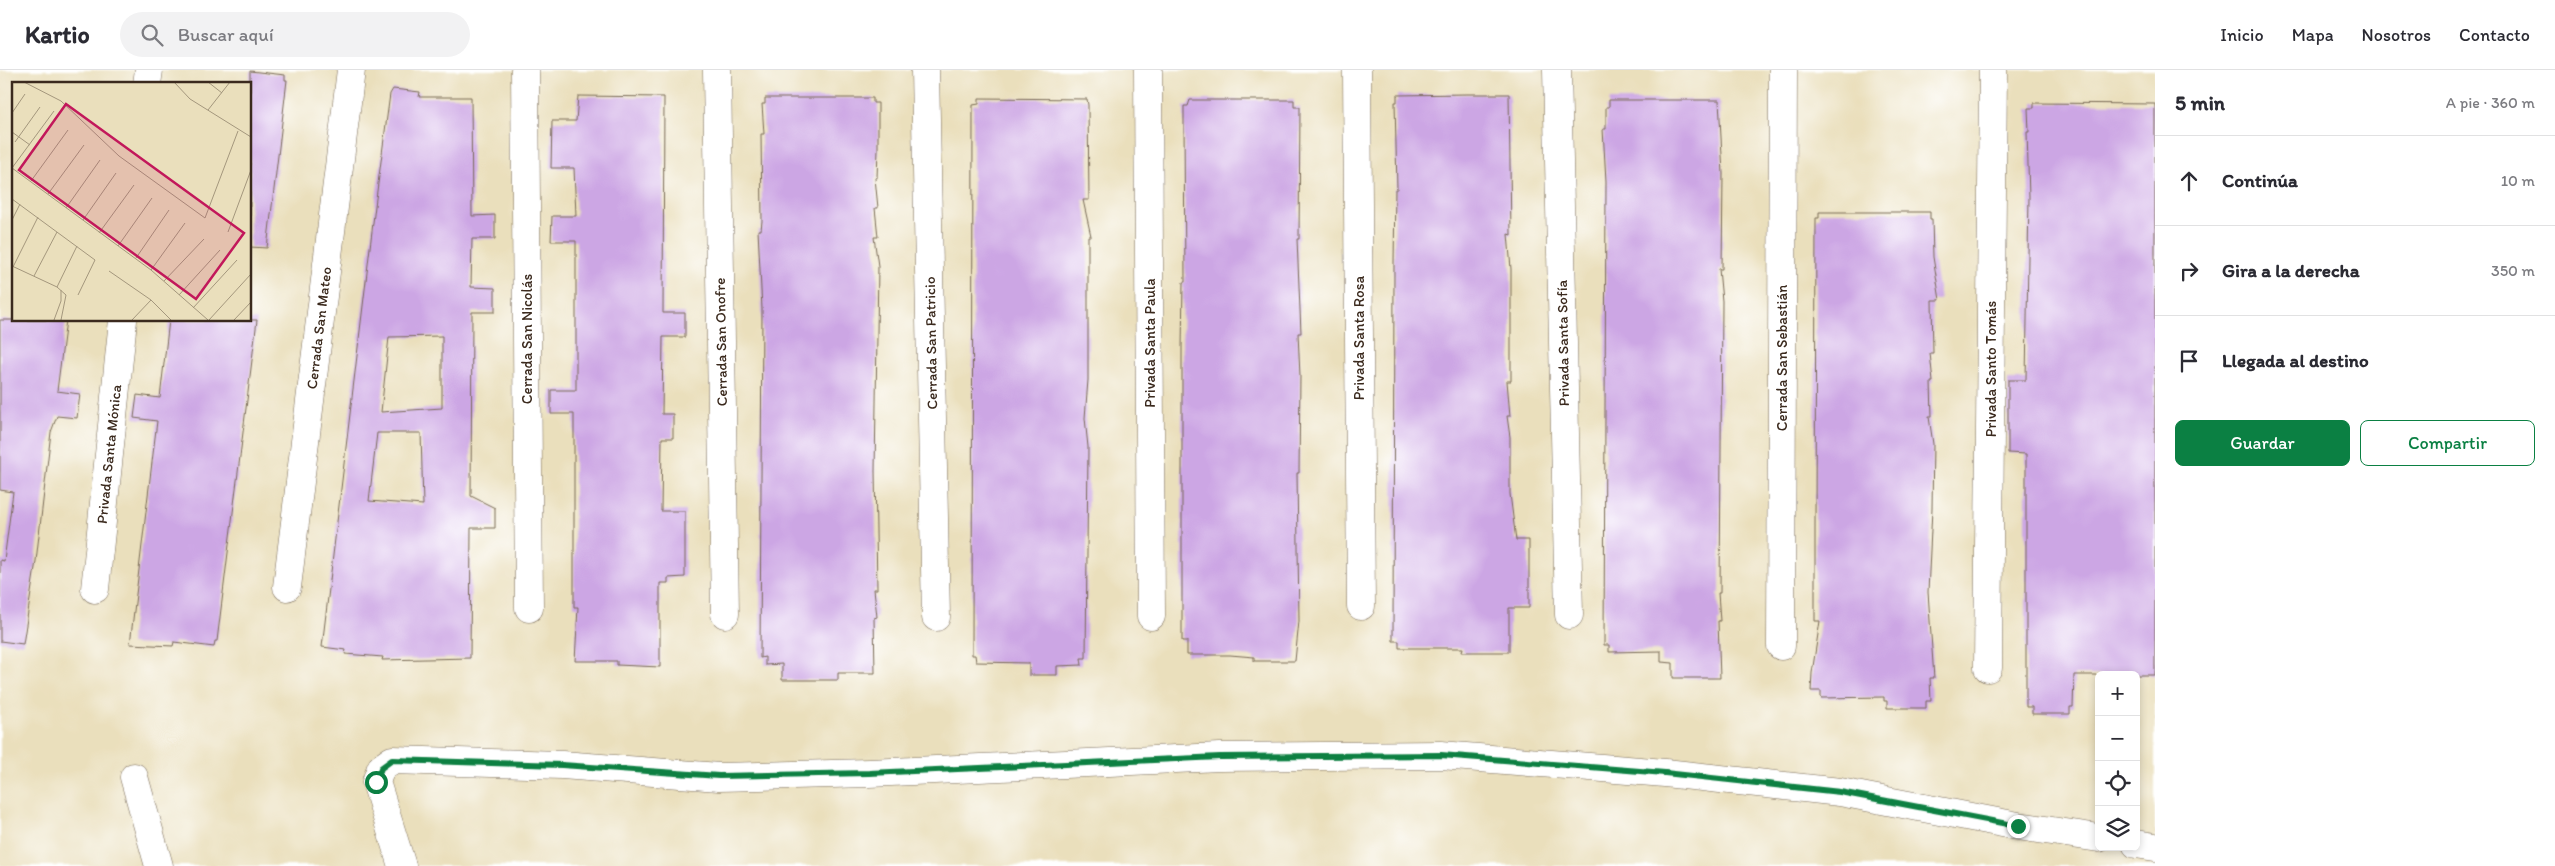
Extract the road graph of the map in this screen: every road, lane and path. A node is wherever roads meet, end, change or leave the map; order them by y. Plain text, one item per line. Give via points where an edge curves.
1 (350, 70) edge
2 (525, 70) edge
3 (717, 70) edge
4 (925, 70) edge
5 (1148, 70) edge
6 (1357, 70) edge
7 (1557, 70) edge
8 (1783, 70) edge
9 (1994, 70) edge
10 (123, 321) edge
11 (287, 587) dead end
12 (95, 589) dead end
13 (1361, 606) dead end
14 (528, 608) dead end
15 (725, 614) dead end
16 (1151, 616) dead end
17 (1568, 616) dead end
18 (936, 617) dead end
19 (1781, 646) dead end
20 (1988, 668) dead end
21 (134, 777) dead end
22 (2095, 837) edge
23 (2140, 845) edge
24 (2155, 847) edge
25 (159, 866) edge
26 (402, 866) edge

1 - 11 street, Cerrada San Mateo
2 - 14 street, Cerrada San Nicolás
3 - 15 street, Cerrada San Onofre
4 - 18 street, Cerrada San Patricio
5 - 16 street, Privada Santa Paula
6 - 13 street, Privada Santa Rosa
7 - 17 street, Privada Santa Sofía
8 - 19 street, Cerrada San Sebastián
9 - 20 street, Privada Santo Tomás
10 - 12 street, Privada Santa Mónica
21 - 25 street
22 - 26 street via 1840,792 1665,773 1441,755 1220,757 869,773 719,776 562,765 392,760 381,768 376,782
23 - 24 street

